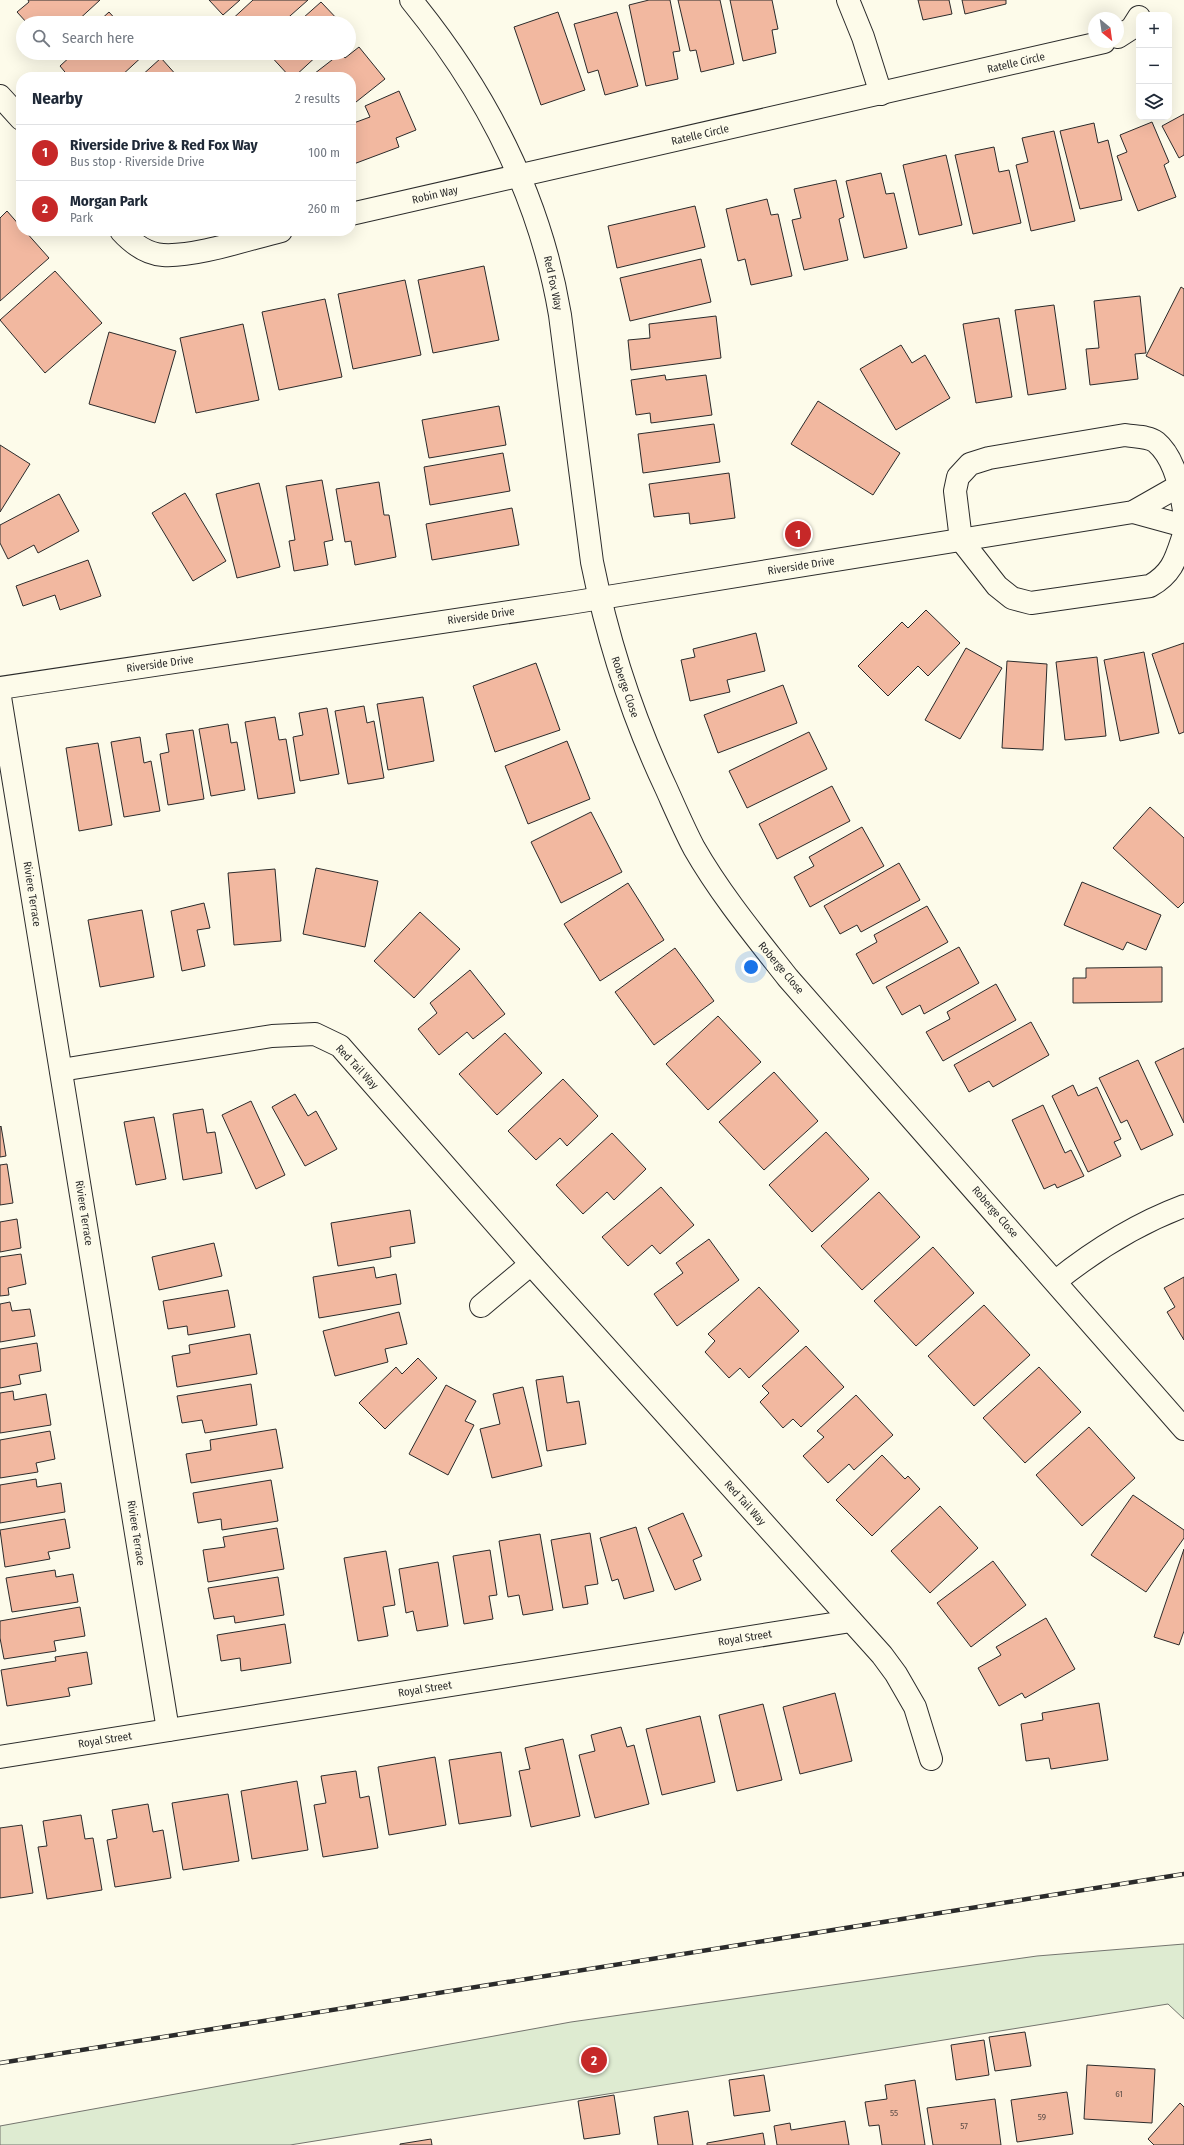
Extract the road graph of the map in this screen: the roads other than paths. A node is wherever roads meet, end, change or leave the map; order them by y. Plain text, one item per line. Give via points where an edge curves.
1 (411, 0) edge
2 (848, 0) edge
3 (1144, 0) edge
4 (1141, 12) edge
5 (1136, 22) edge
6 (1124, 33) edge
7 (1088, 46) edge
8 (881, 94) junction
9 (0, 96) edge
10 (16, 114) edge
11 (519, 175) junction
12 (356, 213) edge
13 (127, 236) edge
14 (260, 236) edge
15 (1182, 483) edge
16 (1184, 511) edge
17 (1133, 512) junction
18 (1184, 526) edge
19 (1184, 534) edge
20 (960, 540) junction
21 (599, 598) junction
22 (0, 688) edge
23 (0, 697) edge
24 (61, 1070) junction
25 (1184, 1206) edge
26 (531, 1264) junction
27 (1056, 1281) junction
28 (481, 1306) dead end
29 (1184, 1429) edge
30 (851, 1621) junction
31 (168, 1730) junction
32 (0, 1757) edge
33 (931, 1759) dead end

1 - 11 street, Red Fox Way via 435,29 475,87
2 - 8 street
3 - 4 street
5 - 6 street
7 - 8 street, Ratelle Circle
8 - 11 street, Ratelle Circle
9 - 10 street
11 - 12 street, Robin Way
11 - 21 street, Red Fox Way via 541,231 556,290
13 - 14 street via 142,249 162,255 186,254
15 - 16 street
15 - 17 street, Riverside Drive
15 - 20 street via 1156,442 1125,435 989,458 970,464 958,477 955,491
17 - 18 street, Riverside Drive
17 - 20 street, Riverside Drive
19 - 20 street via 1174,564 1163,579 1150,586 1031,603 1012,598 997,586
20 - 21 street, Riverside Drive
21 - 22 street, Riverside Drive
21 - 27 street, Roberge Close via 628,698 650,754 694,848 716,882 788,978
23 - 24 street, Riviere Terrace
24 - 26 street, Red Tail Way via 272,1036 316,1034 340,1046
24 - 31 street, Riviere Terrace
25 - 27 street via 1154,1218 1107,1243
26 - 28 street
26 - 30 street, Red Tail Way
27 - 29 street, Roberge Close
30 - 31 street, Royal Street
30 - 33 street, Red Tail Way via 882,1655 906,1691 915,1707
31 - 32 street, Royal Street

